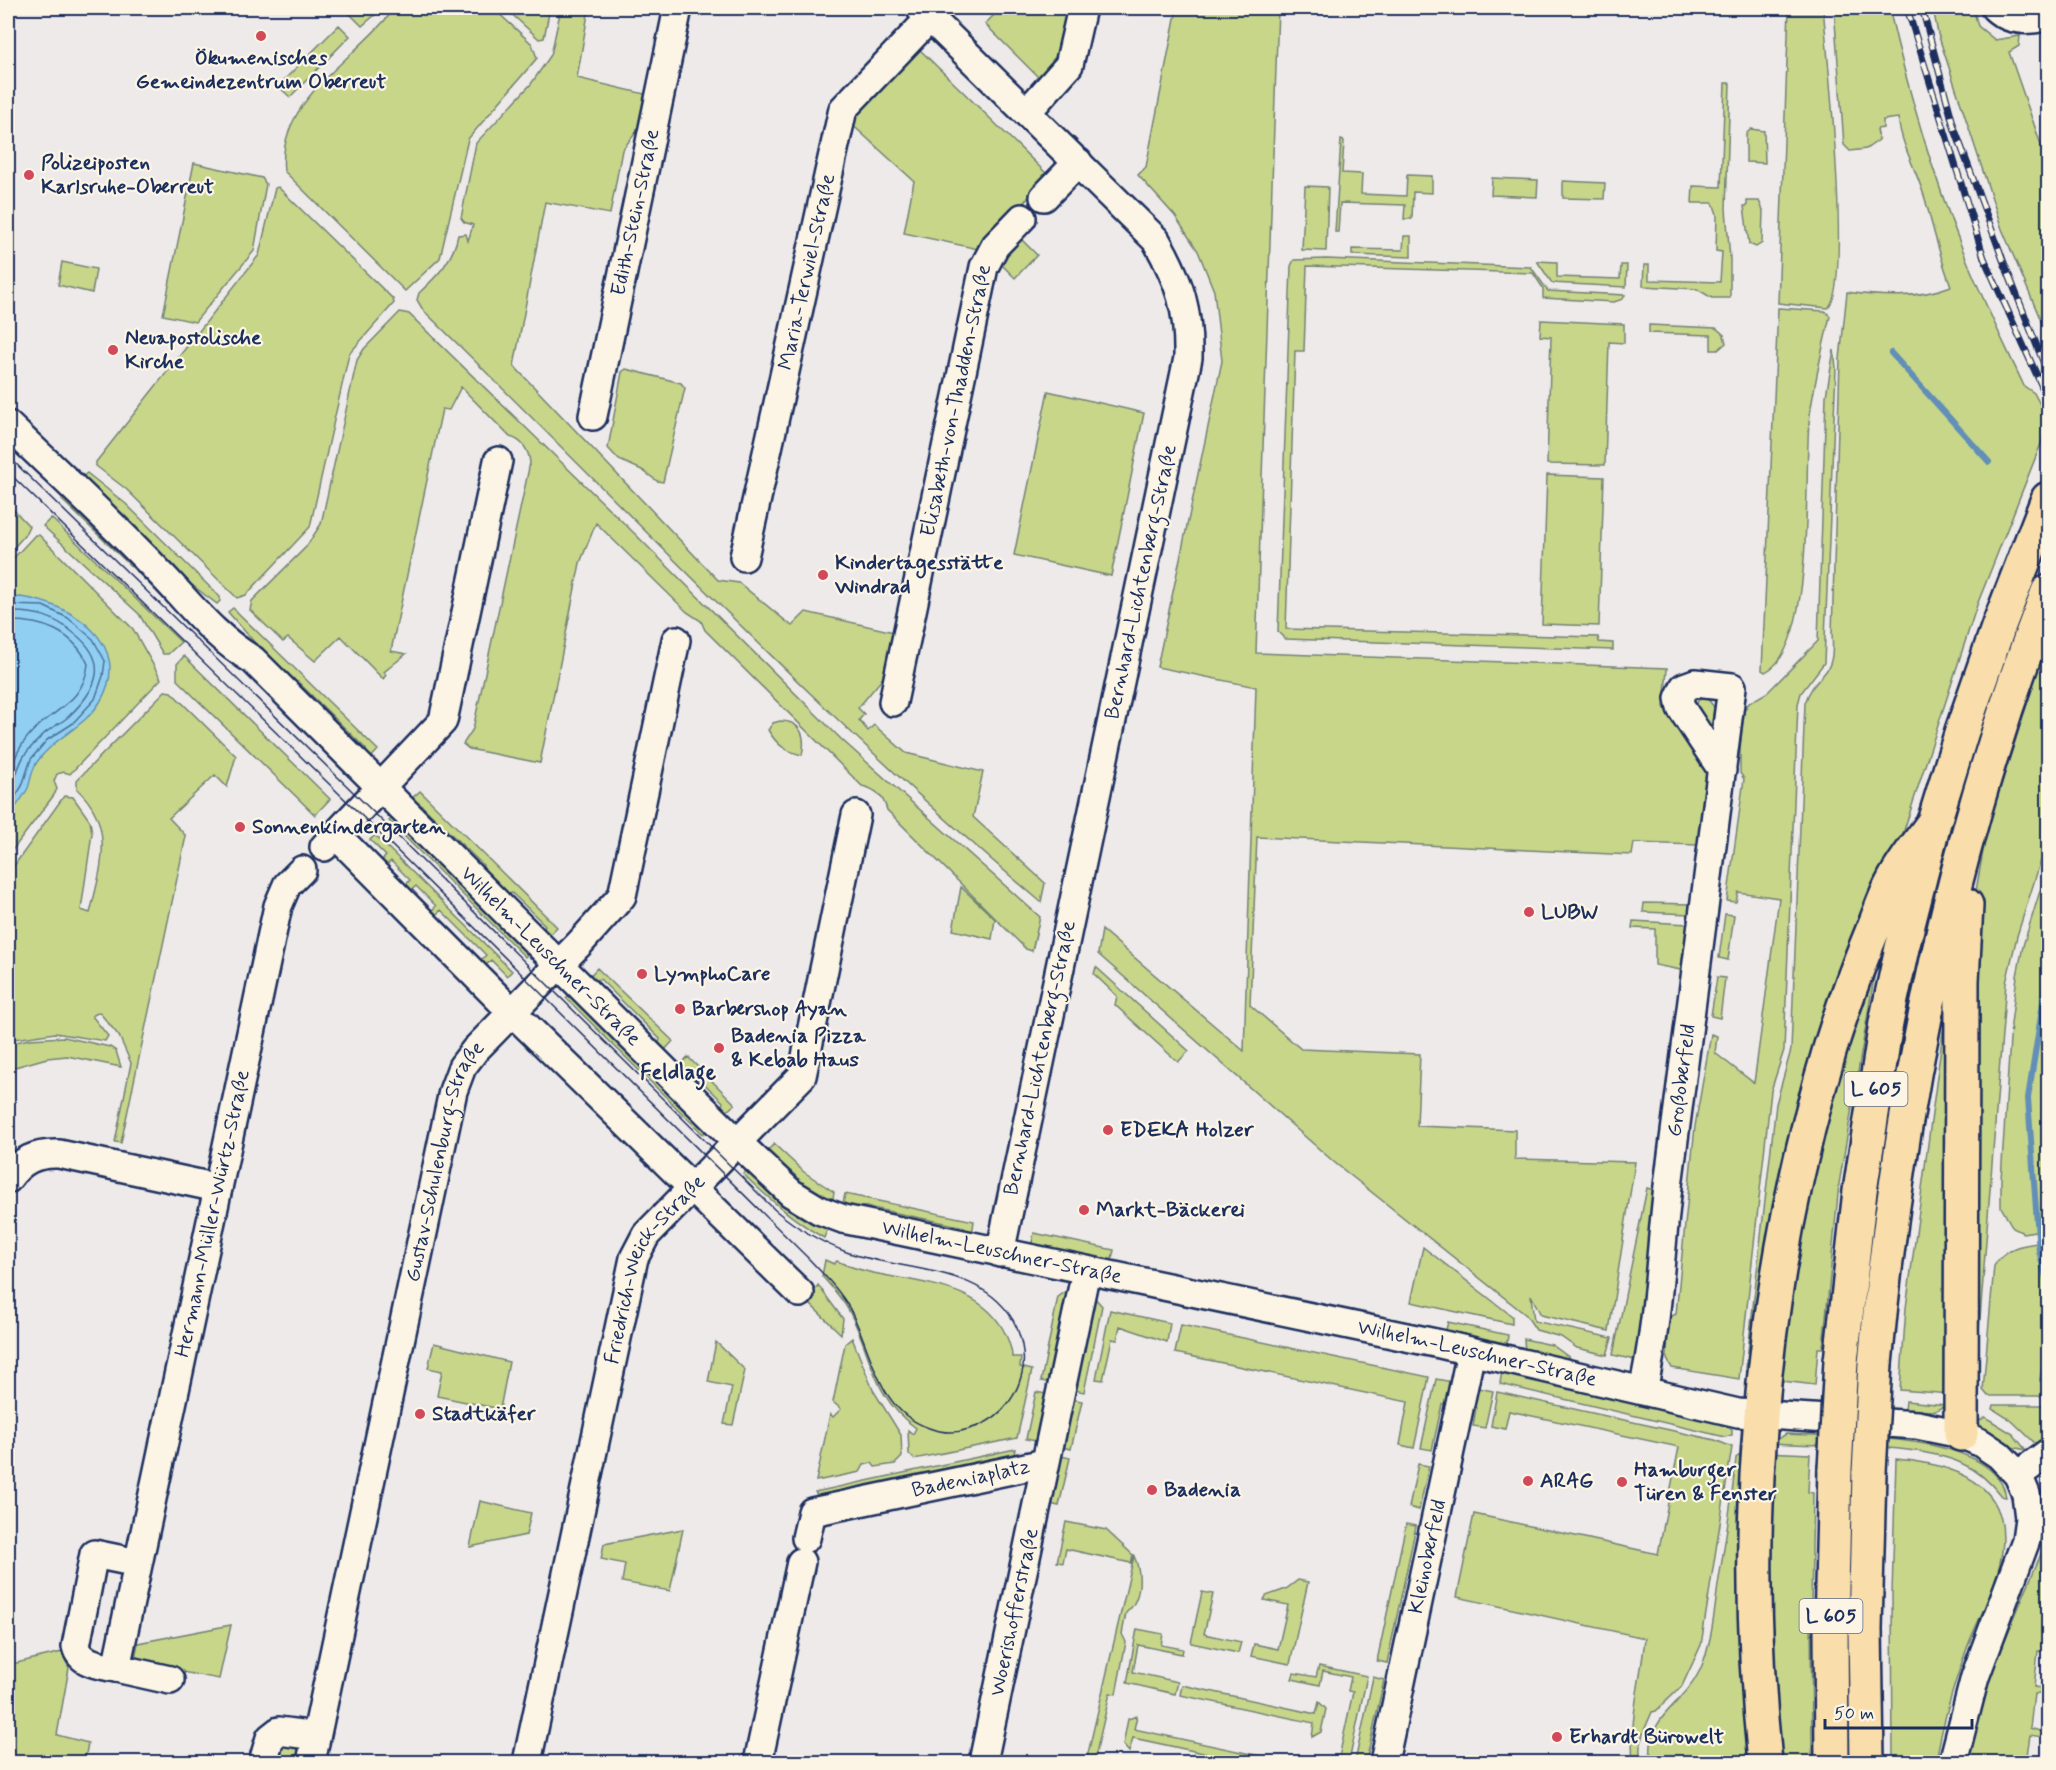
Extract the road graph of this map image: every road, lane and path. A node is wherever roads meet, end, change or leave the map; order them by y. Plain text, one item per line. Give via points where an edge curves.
1 (678, 8) edge
2 (1082, 8) edge
3 (1995, 8) edge
4 (925, 13) edge
5 (2049, 16) edge
6 (1027, 112) junction
7 (1078, 162) junction
8 (1044, 197) dead end
9 (1022, 218) dead end
10 (593, 416) dead end
11 (8, 425) edge
12 (498, 461) dead end
13 (2049, 499) edge
14 (744, 557) dead end
15 (2049, 592) edge
16 (676, 640) dead end
17 (893, 702) dead end
18 (1722, 770) dead end
19 (381, 790) junction
20 (856, 815) dead end
21 (1934, 822) junction
22 (1969, 836) junction
23 (302, 870) dead end
24 (558, 964) junction
25 (512, 1012) junction
26 (736, 1141) junction
27 (8, 1179) edge
28 (692, 1186) junction
29 (218, 1188) junction
30 (1000, 1253) junction
31 (1086, 1271) junction
32 (800, 1293) dead end
33 (1471, 1352) junction
34 (1643, 1390) junction
35 (1760, 1416) junction
36 (1961, 1434) junction
37 (2049, 1453) edge
38 (1045, 1463) junction
39 (2018, 1475) junction
40 (138, 1563) junction
41 (116, 1668) junction
42 (170, 1680) dead end
43 (316, 1736) junction
44 (263, 1762) edge
45 (311, 1762) edge
46 (527, 1762) edge
47 (758, 1762) edge
48 (983, 1762) edge
49 (1384, 1762) edge
50 (1765, 1762) edge
51 (1832, 1762) edge
52 (1867, 1762) edge
53 (1953, 1762) edge

1 - 10 street, Edith-Stein-Straße
2 - 6 street via 1069,65
3 - 5 street via 2012,18 2033,21
4 - 6 street, Bernhard-Lichtenberg-Straße
4 - 14 street, Maria-Terwiel-Straße via 843,109
6 - 7 street, Bernhard-Lichtenberg-Straße
7 - 8 street
7 - 30 street, Bernhard-Lichtenberg-Straße via 1156,240 1173,269 1185,307 1188,358
9 - 17 street, Elisabeth-von-Thadden-Straße via 995,246 984,267
11 - 19 street, Wilhelm-Leuschner-Straße via 158,571 206,624 231,647 253,660
12 - 19 street via 446,715 436,732
13 - 21 highway, L 605 via 1999,625
15 - 22 highway, L 605 via 2004,715
16 - 24 street, Gustav-Schulenburg-Straße via 625,890 612,910
18 - 34 street, Großoberfeld
19 - 24 street, Wilhelm-Leuschner-Straße
19 - 25 street via 330,842
20 - 26 street, Friedrich-Weick-Straße via 804,1072
21 - 35 highway via 1892,883 1832,1038 1792,1191
21 - 51 highway, L 605, bridge via 1886,1023 1860,1191 1841,1361 1831,1627
22 - 36 highway via 1962,980
22 - 52 highway, L 605, bridge via 1934,976 1893,1195 1875,1364 1869,1472
23 - 29 street, Hermann-Müller-Würtz-Straße via 287,885 278,906
24 - 25 street, Gustav-Schulenburg-Straße
24 - 26 street, Wilhelm-Leuschner-Straße
25 - 28 street
25 - 43 street, Gustav-Schulenburg-Straße via 462,1067 453,1091
26 - 28 street, Friedrich-Weick-Straße
26 - 30 street, Wilhelm-Leuschner-Straße via 791,1193 819,1210 843,1219
27 - 29 street via 22,1162 45,1153
28 - 32 street
28 - 46 street, Friedrich-Weick-Straße via 646,1235 630,1273
29 - 40 street, Hermann-Müller-Würtz-Straße
30 - 31 street, Wilhelm-Leuschner-Straße
31 - 33 street, Wilhelm-Leuschner-Straße
31 - 38 street, Badeniaplatz
33 - 34 street, Wilhelm-Leuschner-Straße
33 - 49 street, Kleinoberfeld
34 - 35 street, Wilhelm-Leuschner-Straße
35 - 36 street, Wilhelm-Leuschner-Straße via 1917,1425
35 - 50 highway via 1755,1585 1757,1683
36 - 39 street, Wilhelm-Leuschner-Straße via 1999,1455
37 - 39 street
38 - 47 street, Badeniaplatz via 806,1537
38 - 48 street, Woerishofferstraße
39 - 53 street via 2028,1508 2028,1531 1978,1668
40 - 41 street, Hermann-Müller-Würtz-Straße
40 - 41 street via 94,1554 77,1652 92,1663
41 - 42 street
43 - 44 street via 279,1731 270,1738
43 - 45 street, Gustav-Schulenburg-Straße

